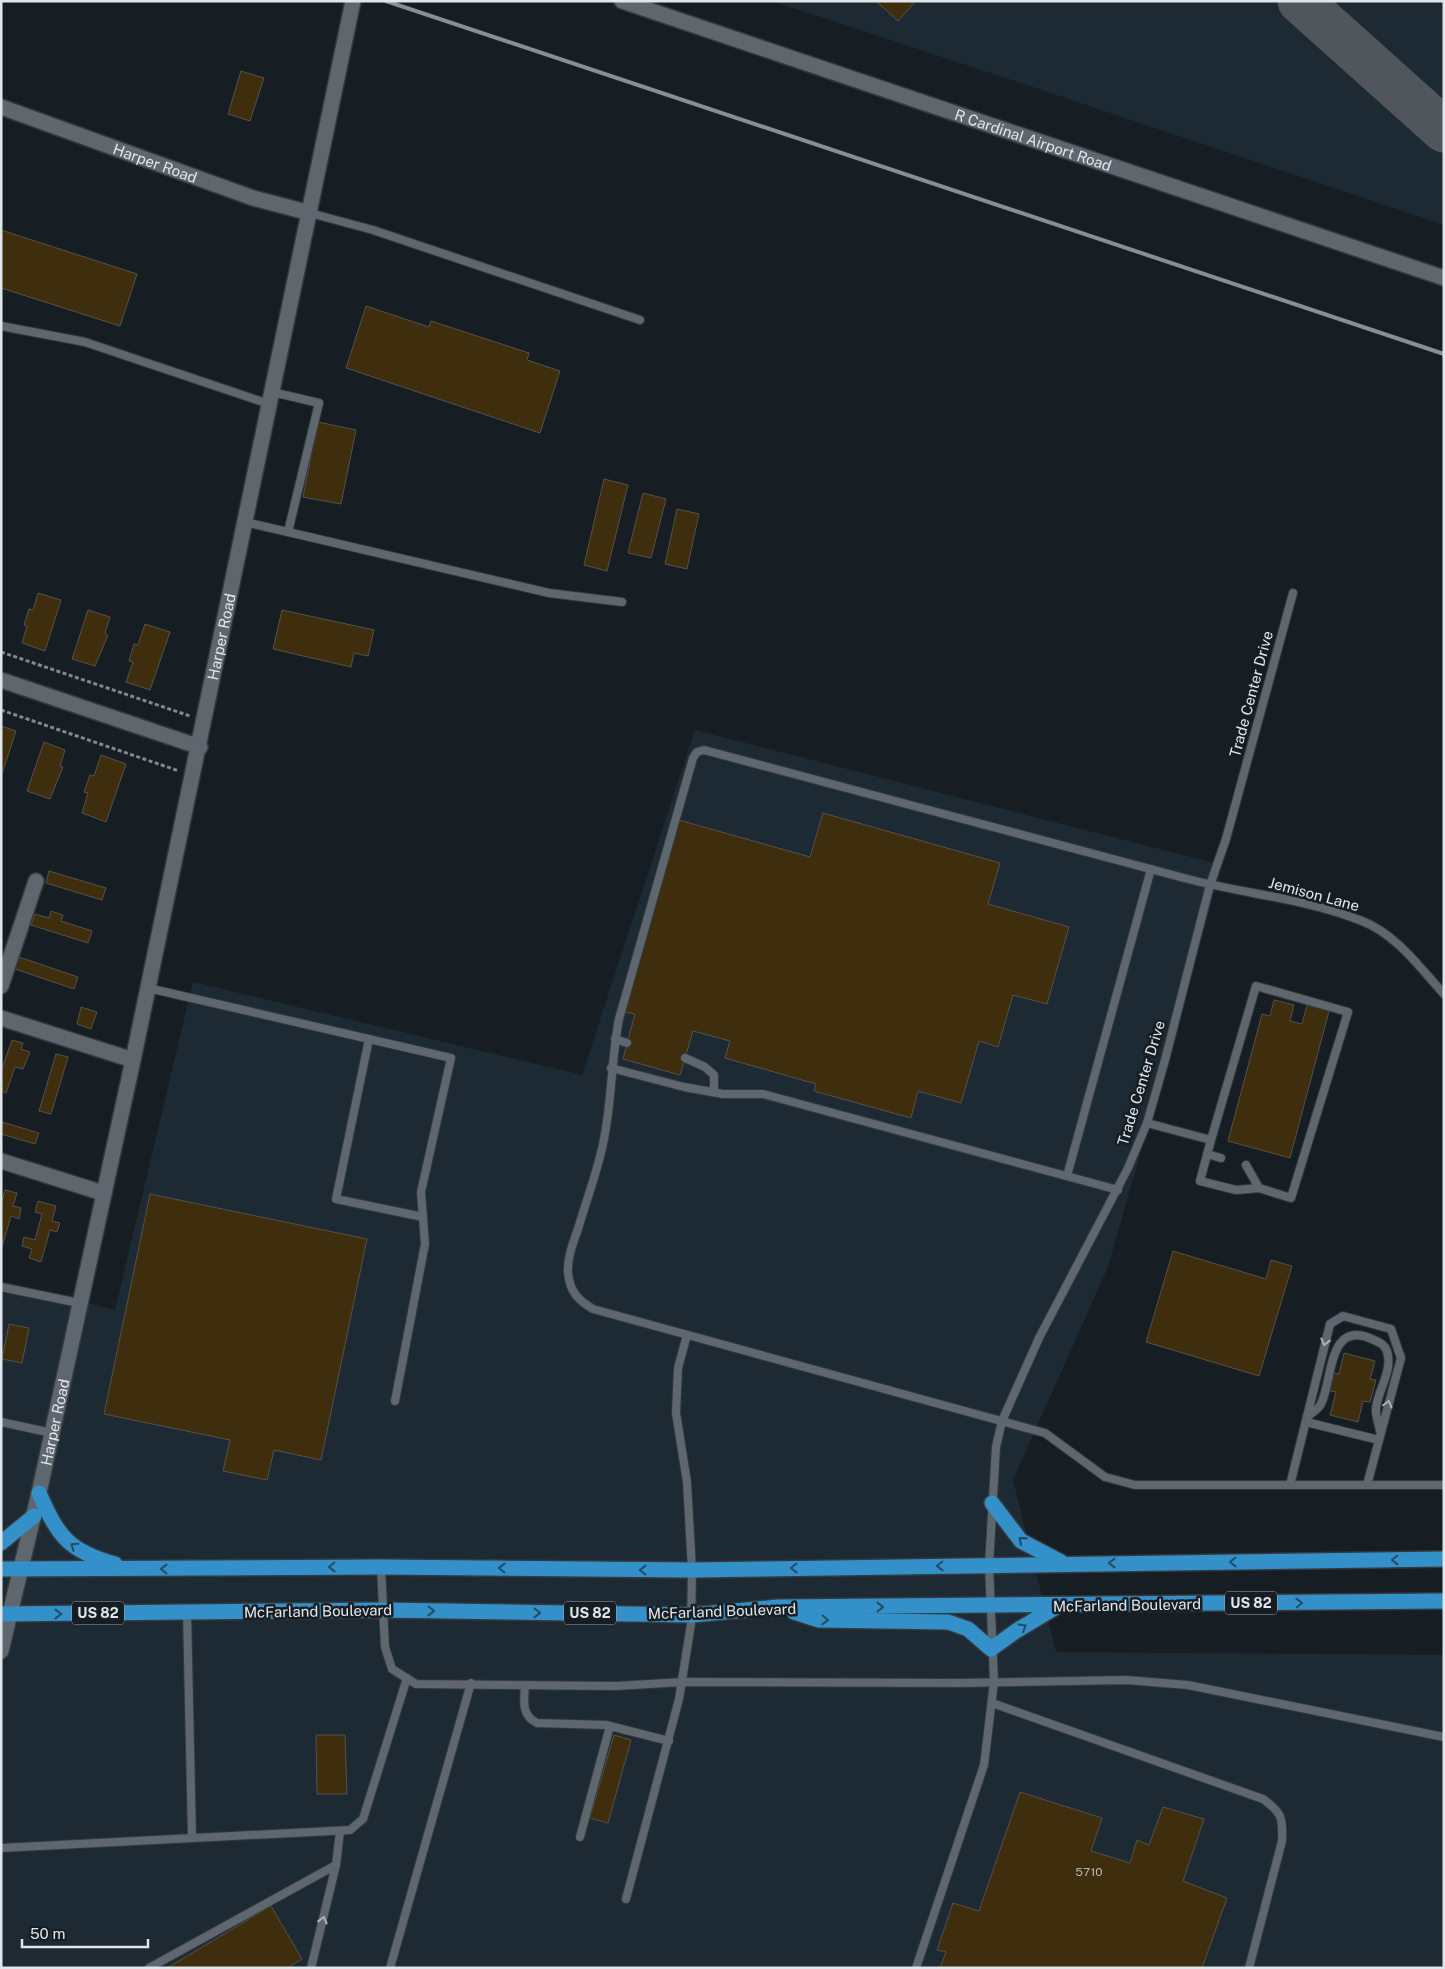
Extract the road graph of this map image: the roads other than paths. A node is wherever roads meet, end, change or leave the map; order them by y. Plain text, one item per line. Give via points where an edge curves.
1 (353, 1) edge
2 (622, 1) edge
3 (1, 107) edge
4 (310, 213) junction
5 (1444, 278) edge
6 (640, 320) dead end
7 (1, 326) edge
8 (270, 398) junction
9 (245, 522) junction
10 (288, 532) junction
11 (1293, 593) dead end
12 (622, 602) dead end
13 (1, 680) edge
14 (200, 747) junction
15 (1151, 869) junction
16 (36, 881) dead end
17 (1210, 885) junction
18 (1, 986) edge
19 (148, 988) junction
20 (1444, 994) edge
21 (1, 1018) edge
22 (369, 1039) junction
23 (615, 1039) junction
24 (627, 1043) dead end
25 (684, 1058) dead end
26 (133, 1060) junction
27 (611, 1068) junction
28 (714, 1092) junction
29 (1147, 1123) junction
30 (1211, 1140) junction
31 (1207, 1154) junction
32 (1221, 1158) dead end
33 (1, 1161) edge
34 (1246, 1165) dead end
35 (1067, 1176) junction
36 (1259, 1188) junction
37 (1118, 1190) junction
38 (103, 1193) junction
39 (423, 1217) junction
40 (1, 1287) edge
41 (79, 1303) junction
42 (687, 1335) junction
43 (395, 1401) dead end
44 (1306, 1419) junction
45 (1002, 1421) junction
46 (1, 1422) edge
47 (52, 1433) junction
48 (1380, 1437) junction
49 (1290, 1485) junction
50 (1367, 1485) junction
51 (1444, 1485) edge
52 (39, 1493) junction
53 (992, 1503) junction
54 (34, 1516) junction
55 (1, 1543) edge
56 (1444, 1559) edge
57 (1064, 1563) junction
58 (989, 1565) junction
59 (381, 1567) junction
60 (1, 1569) edge
61 (22, 1569) junction
62 (136, 1569) junction
63 (692, 1570) junction
64 (1444, 1601) edge
65 (991, 1606) junction
66 (1057, 1606) junction
67 (778, 1607) junction
68 (382, 1610) junction
69 (186, 1612) junction
70 (6, 1614) edge
71 (692, 1615) junction
72 (991, 1650) junction
73 (1, 1651) edge
74 (406, 1678) junction
75 (683, 1682) junction
76 (994, 1682) junction
77 (471, 1683) junction
78 (525, 1685) junction
79 (992, 1703) junction
80 (610, 1726) junction
81 (1444, 1737) edge
82 (669, 1740) junction
83 (340, 1831) junction
84 (580, 1837) dead end
85 (192, 1838) junction
86 (1, 1848) edge
87 (336, 1865) junction
88 (626, 1899) dead end
89 (149, 1968) edge
90 (311, 1968) edge
91 (390, 1968) edge
92 (916, 1968) edge
93 (1250, 1968) edge

1 - 4 street, Harper Road
2 - 5 street, R Cardinal Airport Road
3 - 4 street, Harper Road via 253,198
4 - 6 lane via 373,230
4 - 8 street, Harper Road
7 - 8 lane via 85,342
8 - 9 street, Harper Road
8 - 10 lane via 319,403
9 - 10 lane
9 - 14 street, Harper Road
10 - 12 lane via 549,593
11 - 17 lane, Trade Center Drive via 1226,839
13 - 14 street
14 - 19 street, Harper Road
15 - 17 lane, Jemison Lane
15 - 23 lane, Jemison Lane via 704,750 697,752
15 - 35 lane
16 - 18 street
17 - 20 lane, Jemison Lane via 1322,908 1363,921 1394,942
17 - 29 lane, Trade Center Drive
19 - 22 lane
19 - 26 street, Harper Road
21 - 26 street
22 - 39 lane via 451,1058 421,1192
22 - 39 lane via 336,1199
23 - 24 lane
23 - 27 lane
25 - 28 lane via 705,1066 714,1075
26 - 38 street, Harper Road
27 - 28 lane via 684,1088
27 - 42 lane via 603,1144 570,1252 570,1287 579,1300 593,1309
28 - 35 lane via 763,1094
29 - 30 lane
29 - 37 lane, Trade Center Drive
30 - 31 lane
30 - 36 lane via 1256,986 1348,1012 1291,1198
31 - 32 lane
31 - 36 lane via 1200,1181 1236,1190
33 - 38 street
34 - 36 lane
35 - 37 lane
37 - 45 lane, Trade Center Drive via 1039,1338
38 - 41 street, Harper Road
39 - 43 lane via 425,1244
40 - 41 lane
41 - 47 street, Harper Road
42 - 45 lane
42 - 63 lane via 678,1368 676,1412 687,1482
44 - 48 lane
44 - 48 lane via 1321,1405 1336,1349 1342,1340 1354,1335 1370,1338 1384,1344 1388,1354 1376,1409
48 -> 44 lane via 1400,1358 1398,1345 1391,1329 1343,1316 1330,1324
44 - 49 lane
45 - 49 lane via 1045,1433 1105,1478 1135,1485
45 - 53 lane, Trade Center Drive via 996,1447
46 - 47 lane
47 - 52 street, Harper Road
48 - 50 lane
49 - 50 lane
50 - 51 lane
52 - 54 street, Harper Road
62 -> 52 highway via 96,1558 71,1546 53,1524
57 -> 53 highway via 1040,1553 1021,1540
53 - 58 lane, Trade Center Drive
54 - 55 highway
54 - 61 street, Harper Road
56 -> 57 highway
57 - 58 highway
58 -> 63 highway
58 - 65 lane, Trade Center Drive
59 -> 62 highway
63 -> 59 highway
59 - 68 lane
60 - 61 highway
61 - 62 highway
61 - 70 street, Harper Road
63 - 71 lane
66 -> 64 highway, McFarland Boulevard / US 82
65 - 66 highway, McFarland Boulevard / US 82
67 -> 65 highway, McFarland Boulevard / US 82
65 - 72 lane, Trade Center Drive
72 -> 66 highway
67 - 71 highway, McFarland Boulevard / US 82
67 -> 72 highway via 819,1620 948,1622 968,1628
68 - 69 highway, McFarland Boulevard / US 82
68 -> 71 highway, McFarland Boulevard / US 82
68 - 74 lane via 385,1647 392,1669
70 -> 69 highway, McFarland Boulevard / US 82
69 - 85 lane
70 - 73 street, Harper Road
71 - 75 lane
72 - 76 lane, Trade Center Drive
74 - 77 lane via 416,1684
74 - 83 lane via 362,1819 350,1830
75 - 76 lane
75 - 78 lane via 616,1686
75 - 82 lane
76 - 79 lane, Trade Center Drive
76 - 81 lane via 1126,1680 1188,1684
77 - 78 lane
77 - 91 lane
78 - 80 lane via 524,1710 529,1719 537,1723
79 - 92 lane, Trade Center Drive via 984,1765
79 - 93 lane via 1263,1799 1278,1810 1283,1823 1282,1841
80 - 82 lane
80 - 84 lane
82 - 88 lane
83 - 85 lane
83 - 87 lane
85 - 86 lane
87 - 89 lane
90 -> 87 lane

